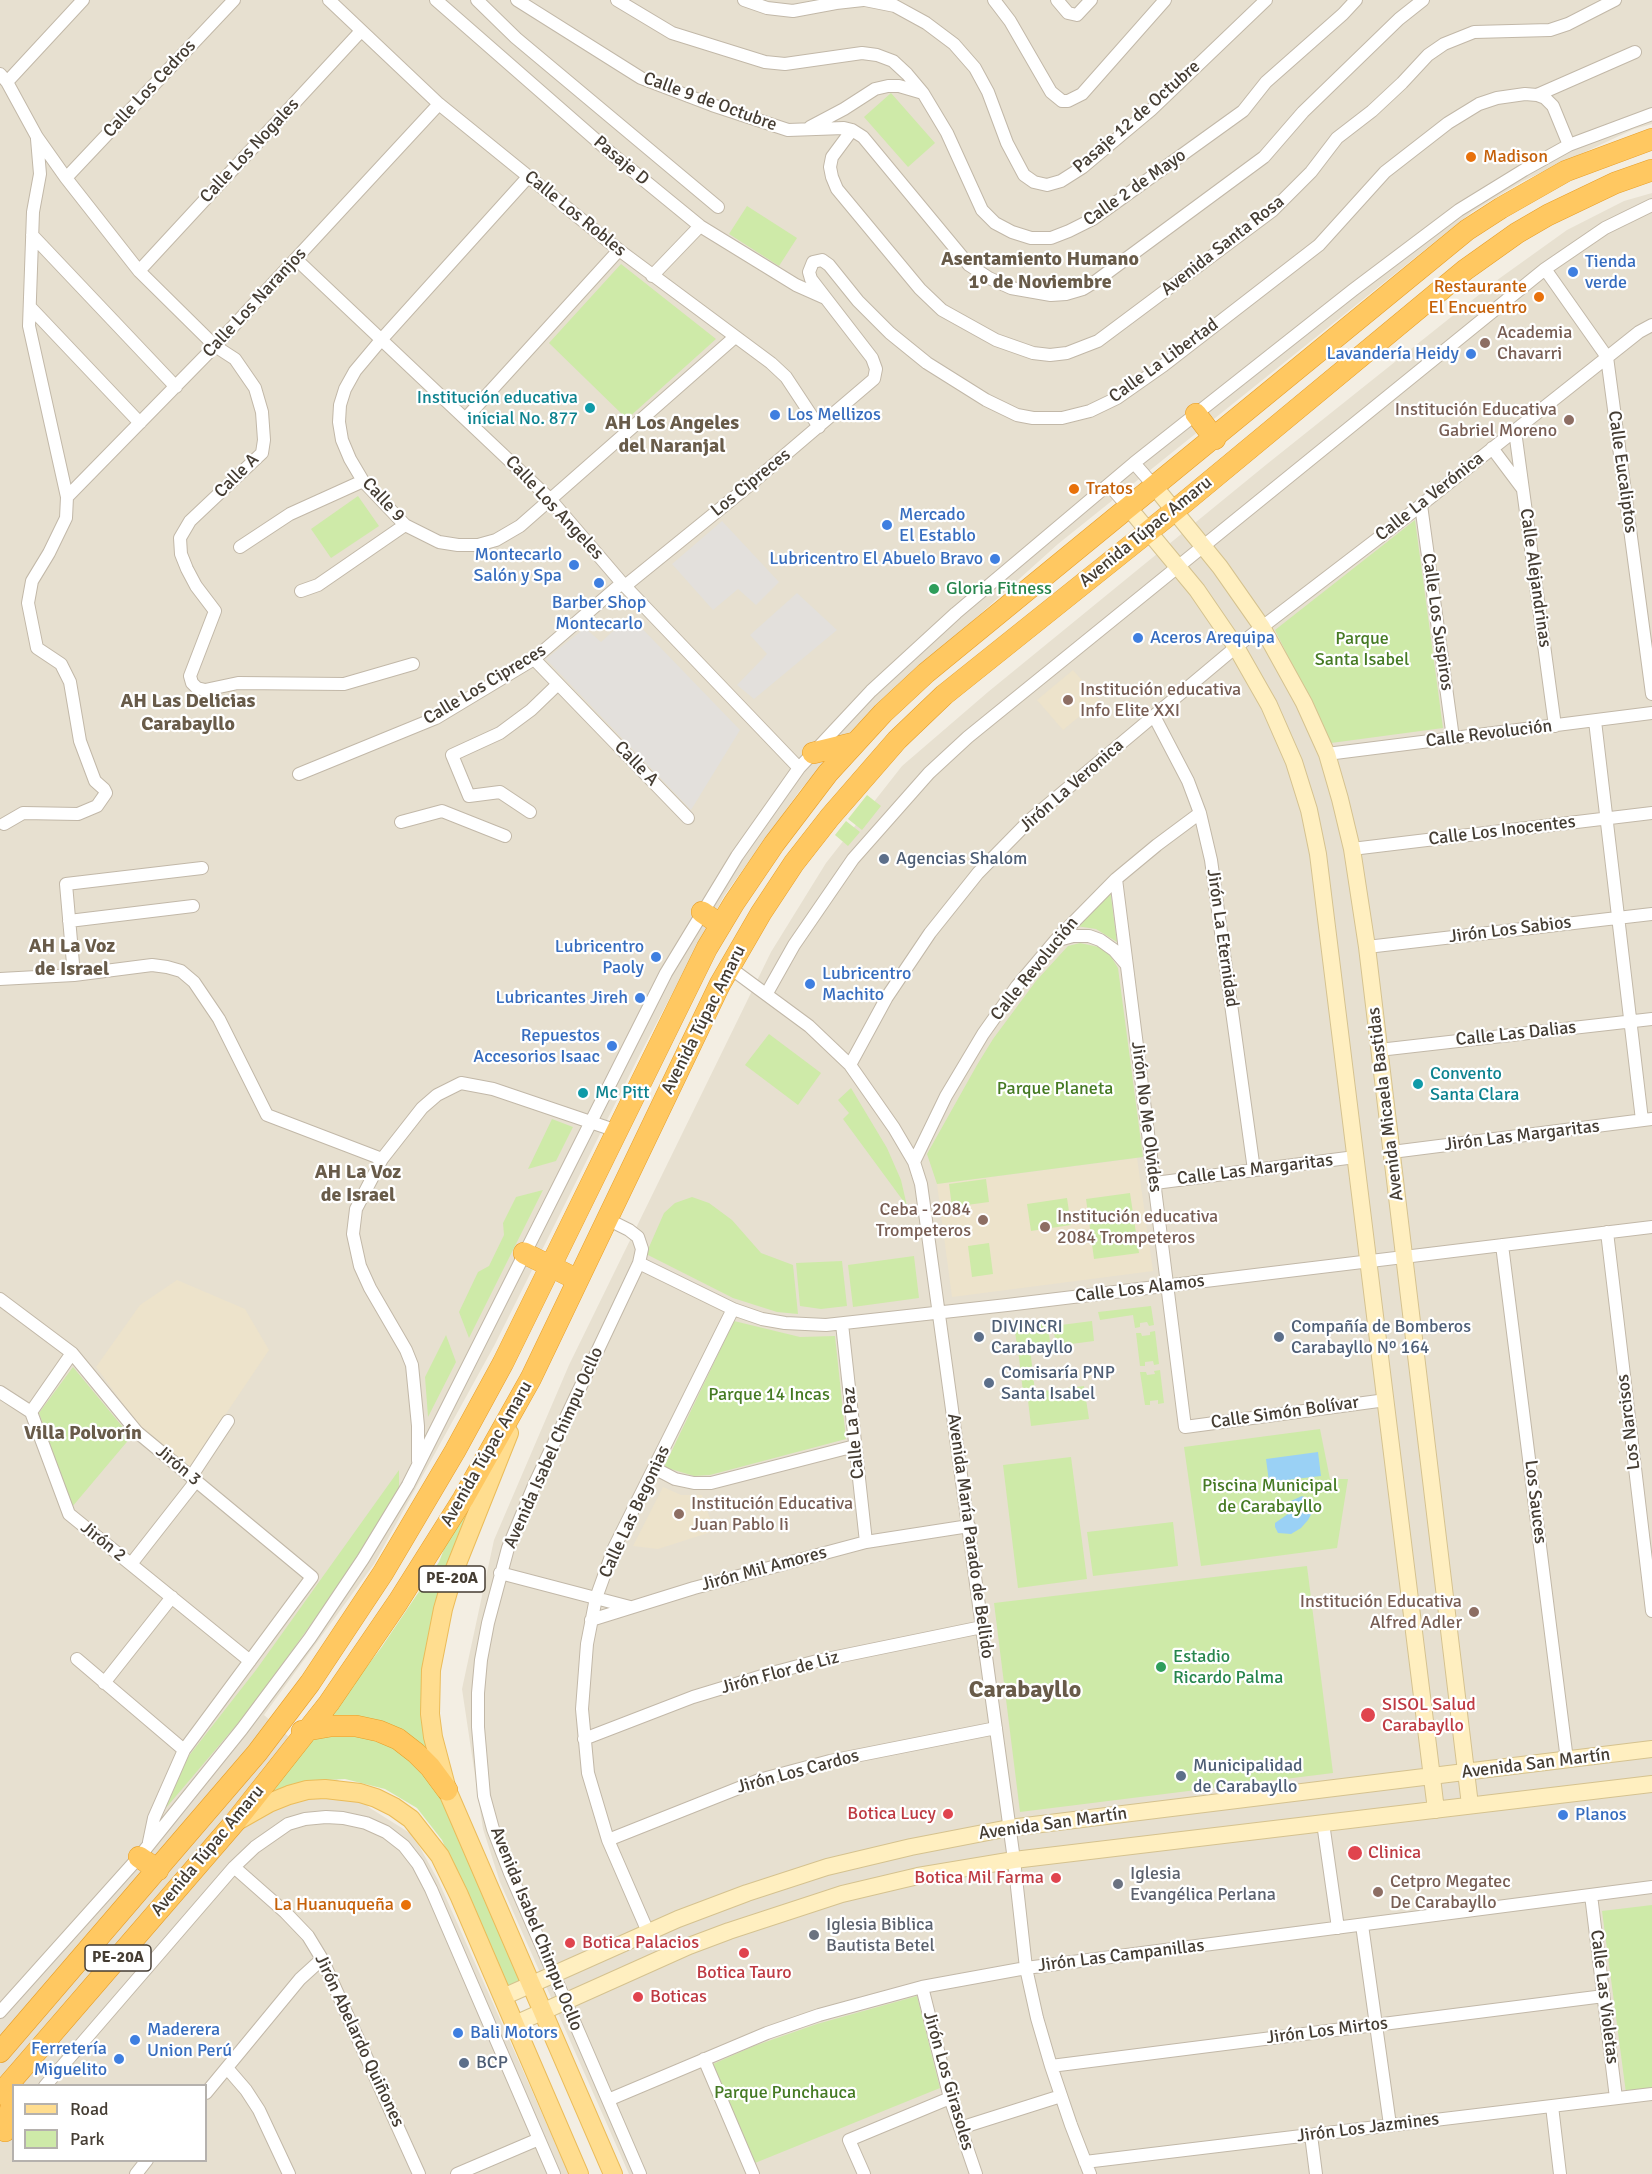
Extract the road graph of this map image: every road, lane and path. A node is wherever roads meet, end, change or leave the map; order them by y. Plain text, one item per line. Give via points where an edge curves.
1 (83, 0) edge
2 (234, 0) edge
3 (329, 0) edge
4 (436, 0) edge
5 (477, 0) edge
6 (517, 0) edge
7 (617, 0) edge
8 (744, 0) edge
9 (864, 0) edge
10 (994, 0) edge
11 (1057, 0) edge
12 (1091, 0) edge
13 (1166, 0) edge
14 (1266, 0) edge
15 (1356, 0) edge
16 (1423, 0) edge
17 (1615, 0) edge
18 (361, 32) junction
19 (1635, 52) dead end
20 (3, 78) edge
21 (923, 93) junction
22 (1537, 94) junction
23 (439, 104) junction
24 (1652, 114) edge
25 (806, 129) junction
26 (852, 130) junction
27 (37, 138) junction
28 (1652, 139) edge
29 (1569, 145) junction
30 (1652, 170) edge
31 (529, 176) junction
32 (66, 178) junction
33 (1495, 199) junction
34 (1652, 205) edge
35 (718, 207) dead end
36 (700, 226) junction
37 (32, 235) junction
38 (619, 250) junction
39 (297, 260) junction
40 (1545, 269) junction
41 (139, 271) junction
42 (652, 276) junction
43 (824, 297) junction
44 (30, 307) junction
45 (1652, 325) edge
46 (735, 337) junction
47 (381, 340) junction
48 (215, 346) junction
49 (1607, 357) junction
50 (874, 379) joint
51 (176, 387) junction
52 (1196, 414) junction
53 (465, 418) junction
54 (140, 423) junction
55 (819, 427) junction
56 (1515, 430) junction
57 (1215, 439) junction
58 (1492, 448) junction
59 (1134, 463) junction
60 (363, 481) junction
61 (1109, 484) junction
62 (1155, 487) junction
63 (1524, 490) junction
64 (67, 497) junction
65 (550, 499) junction
66 (1421, 505) junction
67 (1129, 508) junction
68 (1174, 511) junction
69 (405, 525) junction
70 (1149, 531) junction
71 (1202, 545) junction
72 (240, 547) dead end
73 (1177, 566) junction
74 (623, 584) junction
75 (301, 591) dead end
76 (1262, 627) junction
77 (1236, 647) junction
78 (534, 659) junction
79 (413, 664) dead end
80 (558, 684) junction
81 (1652, 694) edge
82 (1652, 713) edge
83 (1154, 716) junction
84 (1594, 721) junction
85 (1555, 726) junction
86 (1453, 738) junction
87 (854, 743) junction
88 (1327, 754) junction
89 (806, 760) junction
90 (299, 774) dead end
91 (530, 812) dead end
92 (1200, 813) junction
93 (1652, 813) edge
94 (688, 818) dead end
95 (1606, 819) junction
96 (401, 822) dead end
97 (4, 824) dead end
98 (505, 836) dead end
99 (1352, 849) junction
100 (202, 868) dead end
101 (1116, 879) junction
102 (193, 906) dead end
103 (702, 912) junction
104 (1652, 914) edge
105 (1618, 918) junction
106 (69, 921) junction
107 (721, 925) junction
108 (1055, 941) junction
109 (1367, 946) junction
110 (1126, 964) junction
111 (729, 968) junction
112 (74, 975) junction
113 (0, 979) edge
114 (767, 993) junction
115 (1652, 1019) edge
116 (1630, 1021) junction
117 (1379, 1050) junction
118 (850, 1065) junction
119 (1647, 1120) edge
120 (590, 1121) junction
121 (617, 1131) junction
122 (1392, 1152) junction
123 (1355, 1157) junction
124 (382, 1159) junction
125 (914, 1162) junction
126 (1254, 1170) junction
127 (1155, 1183) junction
128 (607, 1219) junction
129 (1652, 1227) edge
130 (1607, 1232) junction
131 (1502, 1245) junction
132 (524, 1253) junction
133 (1404, 1257) junction
134 (1368, 1261) junction
135 (639, 1263) junction
136 (550, 1266) junction
137 (578, 1280) junction
138 (1167, 1285) junction
139 (0, 1299) edge
140 (733, 1309) junction
141 (940, 1312) junction
142 (842, 1324) junction
143 (72, 1353) junction
144 (531, 1378) junction
145 (0, 1392) edge
146 (1386, 1400) junction
147 (31, 1413) junction
148 (228, 1421) dead end
149 (1185, 1427) joint
150 (855, 1446) junction
151 (417, 1466) junction
152 (654, 1468) junction
153 (193, 1479) junction
154 (969, 1526) junction
155 (866, 1542) junction
156 (131, 1564) junction
157 (500, 1574) junction
158 (172, 1597) junction
159 (596, 1598) junction
160 (631, 1608) junction
161 (1652, 1611) edge
162 (591, 1620) junction
163 (982, 1627) junction
164 (77, 1659) dead end
165 (250, 1661) junction
166 (104, 1683) junction
167 (996, 1728) junction
168 (309, 1729) junction
169 (584, 1739) junction
170 (1652, 1749) edge
171 (184, 1750) junction
172 (257, 1753) junction
173 (1567, 1760) junction
174 (1466, 1772) junction
175 (1432, 1776) junction
176 (1652, 1784) edge
177 (447, 1790) junction
178 (1470, 1806) junction
179 (1436, 1810) junction
180 (207, 1813) junction
181 (1323, 1823) junction
182 (231, 1826) junction
183 (1009, 1828) junction
184 (608, 1840) junction
185 (144, 1851) junction
186 (1014, 1860) junction
187 (234, 1867) junction
188 (158, 1870) junction
189 (1652, 1887) edge
190 (1591, 1895) junction
191 (1362, 1925) junction
192 (1338, 1928) junction
193 (648, 1932) junction
194 (322, 1959) junction
195 (1026, 1968) junction
196 (553, 1975) junction
197 (531, 1985) junction
198 (922, 1987) junction
199 (1604, 1996) junction
200 (503, 1997) junction
201 (565, 2002) junction
202 (482, 2007) junction
203 (0, 2012) edge
204 (543, 2012) junction
205 (515, 2024) junction
206 (1376, 2025) junction
207 (494, 2034) junction
208 (0, 2052) edge
209 (704, 2059) junction
210 (1051, 2066) junction
211 (227, 2068) junction
212 (17, 2079) edge
213 (46, 2084) edge
214 (207, 2092) edge
215 (0, 2094) edge
216 (1652, 2094) edge
217 (1061, 2096) junction
218 (950, 2098) junction
219 (1616, 2098) junction
220 (608, 2100) junction
221 (12, 2104) edge
222 (1552, 2106) junction
223 (1390, 2125) junction
224 (960, 2128) junction
225 (6, 2130) edge
226 (1311, 2135) junction
227 (539, 2139) junction
228 (145, 2162) edge
229 (1087, 2168) edge
230 (136, 2174) edge
231 (289, 2174) edge
232 (419, 2174) edge
233 (457, 2174) edge
234 (554, 2174) edge
235 (579, 2174) edge
236 (613, 2174) edge
237 (640, 2174) edge
238 (753, 2174) edge
239 (864, 2174) edge
240 (976, 2174) edge
241 (1316, 2174) edge
242 (1560, 2174) edge

1 - 20 street
2 - 32 street, Calle Los Cedros
3 - 18 street, Calle Los Robles
4 - 36 street, Pasaje D
5 - 35 street via 516,38
6 - 25 street, Calle 9 de Octubre via 641,78 788,130
7 - 21 street, Calle 2 de Mayo via 672,33 765,62 785,64 862,53 877,55 893,61
8 - 9 street, Pasaje 12 de Octubre via 793,11
9 - 14 street, Pasaje 12 de Octubre via 895,6 954,44 975,68 988,92 1024,175 1047,185 1061,182 1100,153
10 - 13 street via 1051,92 1068,101 1082,94
11 - 12 street via 1068,13 1077,15
15 - 21 street, Calle 2 de Mayo via 1266,82 1243,111 1093,219 1051,238 1012,232 982,210 947,133
16 - 26 street via 1303,112 1264,157 1083,290 1066,294 1011,288 969,265 863,137
17 - 26 street, Avenida Santa Rosa via 1550,30 1474,32 1444,44 1337,138 1311,172 1272,211 1098,341 1067,353 1033,353 996,340 942,310 920,289 837,189 830,167 832,157
18 - 23 street, Calle Los Robles
18 - 41 street, Calle Los Nogales
19 - 22 street
20 - 27 street, Calle A
21 - 25 street via 899,86 875,89
22 - 29 street via 1553,106
22 - 43 street, Calle La Libertad via 1497,98 1448,123 1385,172 1319,245 1164,365 1117,398 1090,411 1062,418 1033,418 986,400 927,363 890,333 829,265 817,260 809,272
23 - 31 street, Calle Los Robles
23 - 39 street, Calle Los Naranjos
24 - 29 street, Avenida Túpac Amaru
25 - 26 street, Calle 9 de Octubre
27 - 32 street, Calle A
27 - 37 street via 40,174
28 - 33 highway, Avenida Túpac Amaru
29 - 33 street, Avenida Túpac Amaru
30 - 68 highway, Avenida Túpac Amaru via 1558,209 1486,254
31 - 38 street, Calle Los Robles
31 - 47 street, Calle 9
32 - 41 street, Calle A
33 - 52 street, Avenida Túpac Amaru via 1459,210
33 - 57 highway, Avenida Túpac Amaru via 1467,230
34 - 40 street via 1605,228
36 - 42 street
36 - 43 street, Pasaje D via 796,285
37 - 44 street
37 - 51 street
38 - 42 street, Calle Los Robles
38 - 53 street
39 - 47 street, Calle Los Angeles
39 - 48 street, Calle Los Naranjos
40 - 49 street, Calle Eucaliptos
40 - 71 street
41 - 48 street, Calle A
42 - 46 street, Calle Los Robles
43 - 50 street, Calle La Libertad via 872,358
44 - 54 street
44 - 64 street via 29,326
45 - 49 street, Calle La Verónica
46 - 55 street, Calle Los Robles via 786,377
46 - 65 street, Calle 9
47 - 53 street, Calle Los Angeles
47 - 60 street, Calle 9 via 355,371 340,405 342,440
48 - 51 street, Calle Los Naranjos
48 - 79 street, Calle A via 235,359 255,387 264,440 262,453 190,521 180,538 187,569 214,611 190,676 192,683 204,690 238,683 344,684
49 - 56 street, Calle La Verónica
49 - 81 street, Calle Eucaliptos
50 - 55 street, Los Cipreces
51 - 54 street, Calle Los Naranjos
52 - 57 highway
52 - 59 street, Avenida Túpac Amaru
53 - 65 street, Calle Los Angeles
54 - 64 street, Calle Los Naranjos
55 - 74 street, Los Cipreces
56 - 58 street, Calle La Verónica
56 - 63 street, Calle Alejandrinas
57 - 62 highway, Avenida Túpac Amaru
58 - 63 street
58 - 66 street, Calle La Verónica
59 - 61 street, Avenida Túpac Amaru
59 - 62 street, Avenida Micaela Bastidas
60 - 69 street, Calle 9
60 - 72 street via 290,514
61 - 67 street, Avenida Micaela Bastidas
61 - 89 street, Avenida Túpac Amaru via 907,656
62 - 67 highway, Avenida Túpac Amaru
62 - 68 street, Avenida Micaela Bastidas
63 - 85 street, Calle Alejandrinas
64 - 97 street via 66,518 32,581 28,603 37,648 61,664 70,682 80,741 95,781 105,793 97,806 78,814 23,813
65 - 69 street, Calle 9 via 520,526 478,545 439,542
65 - 74 street, Calle Los Angeles
66 - 76 street, Calle La Verónica
66 - 86 street, Calle Los Suspiros
67 - 70 street, Avenida Micaela Bastidas
67 - 87 highway, Avenida Túpac Amaru via 926,674
68 - 70 highway, Avenida Túpac Amaru
68 - 71 street, Avenida Micaela Bastidas
69 - 75 street via 318,585
70 - 73 street, Avenida Micaela Bastidas
70 - 111 highway, Avenida Túpac Amaru via 944,695 897,740 794,863
71 - 73 street
71 - 76 street, Avenida Micaela Bastidas
73 - 77 street, Avenida Micaela Bastidas
73 - 114 street via 977,729 929,773 853,859
74 - 78 street, Calle Los Cipreces
74 - 89 street, Calle Los Angeles
76 - 77 street, Calle La Verónica
76 - 88 street, Avenida Micaela Bastidas
77 - 83 street, Jirón La Veronica
77 - 123 street, Avenida Micaela Bastidas via 1269,705 1294,762 1309,810 1318,854
78 - 80 street, Calle A
78 - 90 street, Calle Los Cipreces via 436,718
80 - 91 street via 500,733 452,755 469,796 500,792
80 - 94 street, Calle A
82 - 84 street, Calle Revolución
83 - 92 street, Jirón La Eternidad
83 - 118 street, Jirón La Veronica via 1032,818 978,873 930,933 887,997
84 - 85 street, Calle Revolución
84 - 95 street
85 - 86 street, Calle Revolución
86 - 88 street, Calle Revolución
87 - 89 highway
87 - 107 highway, Avenida Túpac Amaru via 774,844
88 - 99 street, Avenida Micaela Bastidas
89 - 103 street, Avenida Túpac Amaru
92 - 101 street, Calle Revolución
92 - 126 street, Jirón La Eternidad via 1218,904
93 - 95 street, Calle Los Inocentes
95 - 99 street, Calle Los Inocentes
95 - 105 street
96 - 98 street via 442,811
99 - 109 street, Avenida Micaela Bastidas
100 - 106 street via 66,884
101 - 108 street, Calle Revolución
101 - 110 street, Jirón No Me Olvides
102 - 106 street
103 - 107 highway
103 - 120 street, Avenida Túpac Amaru via 666,972
104 - 105 street, Jirón Los Sabios
105 - 109 street, Jirón Los Sabios
105 - 116 street
106 - 112 street
107 - 121 highway, Avenida Túpac Amaru via 691,977
108 - 110 street via 1089,936 1101,940
108 - 125 street, Calle Revolución via 983,1034 946,1096
109 - 117 street, Avenida Micaela Bastidas
110 - 127 street, Jirón No Me Olvides
111 - 114 street, Avenida María Parado de Bellido
111 - 128 highway, Avenida Túpac Amaru
112 - 113 street
112 - 124 street via 152,965 181,971 194,982 219,1019 267,1115
114 - 118 street, Avenida María Parado de Bellido
115 - 116 street, Calle Las Dalias
116 - 117 street, Calle Las Dalias
116 - 119 street
117 - 122 street, Avenida Micaela Bastidas
118 - 125 street, Avenida María Parado de Bellido
119 - 122 street, Jirón Las Margaritas
120 - 121 street
120 - 124 street via 493,1089 461,1083 422,1108
120 - 132 street, Avenida Túpac Amaru
121 - 136 highway, Avenida Túpac Amaru
122 - 133 street, Avenida Micaela Bastidas
123 - 126 street, Calle Las Margaritas
123 - 134 street, Avenida Micaela Bastidas
124 - 151 street via 356,1209 353,1234 360,1266 412,1365
125 - 141 street, Avenida María Parado de Bellido via 921,1184
126 - 127 street, Calle Las Margaritas
127 - 138 street, Jirón No Me Olvides
128 - 135 street via 638,1237 642,1249
128 - 137 highway, Avenida Túpac Amaru
129 - 130 street, Calle Los Alamos
130 - 131 street, Calle Los Alamos
130 - 161 street, Los Narcisos
131 - 133 street, Calle Los Alamos
131 - 173 street, Los Sauces
132 - 136 highway
132 - 151 street, Avenida Túpac Amaru
133 - 134 street, Calle Los Alamos
133 - 174 street, Avenida Micaela Bastidas
134 - 138 street, Calle Los Alamos
134 - 146 street, Avenida Micaela Bastidas
135 - 140 street, Calle Los Alamos
135 - 157 street, Avenida Isabel Chimpu Ocllo via 535,1483
136 - 137 highway
136 - 172 highway, Avenida Túpac Amaru via 503,1363 413,1524 310,1683
137 - 144 highway, Avenida Túpac Amaru
138 - 141 street, Calle Los Alamos
138 - 149 street, Jirón No Me Olvides
139 - 143 street, Jirón 3
140 - 142 street, Calle Los Alamos via 785,1323
140 - 152 street, Calle Las Begonias
141 - 142 street, Calle Los Alamos
141 - 154 street, Avenida María Parado de Bellido
142 - 150 street, Calle La Paz
143 - 147 street
143 - 153 street, Jirón 3 via 137,1432
144 - 168 highway, Avenida Túpac Amaru / PE-20A via 421,1567
144 - 177 main road, Avenida Isabel Chimpu Ocllo / PE-20A via 454,1571 435,1643 430,1714
145 - 147 street
146 - 149 street, Calle Simón Bolívar
146 - 175 street, Avenida Micaela Bastidas
147 - 156 street, Jirón 2 via 69,1514
148 - 153 street
150 - 152 street via 711,1483 675,1479
150 - 155 street, Calle La Paz
151 - 185 street, Avenida Túpac Amaru via 363,1559 310,1638
152 - 159 street, Calle Las Begonias via 614,1548
153 - 156 street
153 - 165 street, Jirón 3 via 312,1577
154 - 155 street, Jirón Mil Amores
154 - 163 street, Avenida María Parado de Bellido
155 - 160 street, Jirón Mil Amores
156 - 158 street, Jirón 2
157 - 159 street
157 - 196 street, Avenida Isabel Chimpu Ocllo via 478,1693 484,1796 493,1829
158 - 165 street, Jirón 2
158 - 166 street
159 - 160 street
159 - 162 street, Calle Las Begonias
160 - 162 street, Jirón Mil Amores
162 - 169 street, Calle Las Begonias via 583,1676
163 - 167 street, Avenida María Parado de Bellido
163 - 169 street, Jirón Flor de Liz via 772,1673 693,1697
164 - 166 street
165 - 171 street
166 - 171 street
167 - 183 street, Avenida María Parado de Bellido
167 - 184 street, Jirón Los Cardos via 830,1761 759,1780
168 - 172 highway via 284,1737
168 - 177 highway via 356,1725 398,1739 430,1767
168 - 182 highway, Avenida Túpac Amaru / PE-20A
169 - 184 street, Calle Las Begonias via 588,1773
170 - 173 street, Avenida San Martín
171 - 185 street
172 - 180 highway, Avenida Túpac Amaru / PE-20A
173 - 174 street, Avenida San Martín
174 - 175 street, Avenida San Martín
174 - 178 street, Avenida Micaela Bastidas
175 - 179 street, Avenida Micaela Bastidas
175 - 183 street, Avenida San Martín
176 - 178 street, Avenida San Martín
177 - 197 main road, Avenida Isabel Chimpu Ocllo / PE-20A
178 - 179 street, Avenida San Martín
179 - 181 street, Avenida San Martín
180 - 182 highway
180 - 188 highway, Avenida Túpac Amaru / PE-20A
181 - 186 street, Avenida San Martín
181 - 192 street
182 - 200 main road, PE-20A via 269,1803 307,1790 360,1793 394,1807 411,1819 440,1856
182 - 212 highway, Avenida Túpac Amaru / PE-20A
183 - 186 street, Avenida María Parado de Bellido
183 - 193 street, Avenida San Martín via 818,1870
184 - 193 street, Calle Las Begonias
185 - 188 highway
185 - 203 street, Avenida Túpac Amaru
186 - 195 street, Avenida María Parado de Bellido
186 - 201 street, Avenida San Martín via 918,1876 802,1906 688,1946
187 - 194 street, Jirón Abelardo Quiñones via 308,1936
187 - 202 street via 272,1834 305,1819 343,1818 366,1822 386,1832 418,1864
187 - 213 street, Avenida Túpac Amaru
188 - 208 highway, Avenida Túpac Amaru / PE-20A
189 - 190 street, Jirón Las Campanillas
190 - 191 street, Jirón Las Campanillas
190 - 199 street, Calle Las Violetas
191 - 192 street, Jirón Las Campanillas
191 - 206 street
192 - 195 street, Jirón Las Campanillas
193 - 196 street, Avenida San Martín
194 - 211 street via 300,1979
194 - 232 street, Jirón Abelardo Quiñones
195 - 198 street, Jirón Las Campanillas
195 - 210 street, Avenida María Parado de Bellido
196 - 197 street, Avenida San Martín
196 - 201 street, Avenida Isabel Chimpu Ocllo
197 - 200 street, Avenida San Martín
197 - 204 main road, Avenida Isabel Chimpu Ocllo / PE-20A
198 - 209 street, Jirón Las Campanillas via 819,2015
198 - 218 street, Jirón Los Girasoles
199 - 206 street, Jirón Los Mirtos
199 - 219 street, Calle Las Violetas
200 - 202 street, Avenida San Martín
200 - 205 main road, PE-20A
201 - 204 street, Avenida San Martín
201 - 220 street, Avenida Isabel Chimpu Ocllo
202 - 207 street
204 - 205 street, Avenida San Martín
204 - 236 main road, Avenida Isabel Chimpu Ocllo / PE-20A
205 - 207 street, Avenida San Martín
205 - 235 main road, PE-20A
206 - 210 street, Jirón Los Mirtos
206 - 223 street
207 - 227 street
209 - 220 street, Jirón Las Campanillas
209 - 238 street
210 - 217 street, Avenida María Parado de Bellido
211 - 214 street
211 - 231 street via 259,2110
212 - 215 highway, Avenida Túpac Amaru / PE-20A
216 - 219 street, Jirón Los Jazmines
217 - 224 street
217 - 229 street, Avenida María Parado de Bellido
218 - 224 street, Jirón Los Girasoles
218 - 239 street via 849,2140
219 - 222 street, Jirón Los Jazmines
220 - 237 street, Avenida Isabel Chimpu Ocllo
221 - 225 highway
222 - 223 street, Jirón Los Jazmines
222 - 242 street
223 - 226 street, Jirón Los Jazmines
224 - 240 street, Jirón Los Girasoles
226 - 229 street, Jirón Los Jazmines
226 - 241 street
227 - 233 street
227 - 234 street
228 - 230 street

